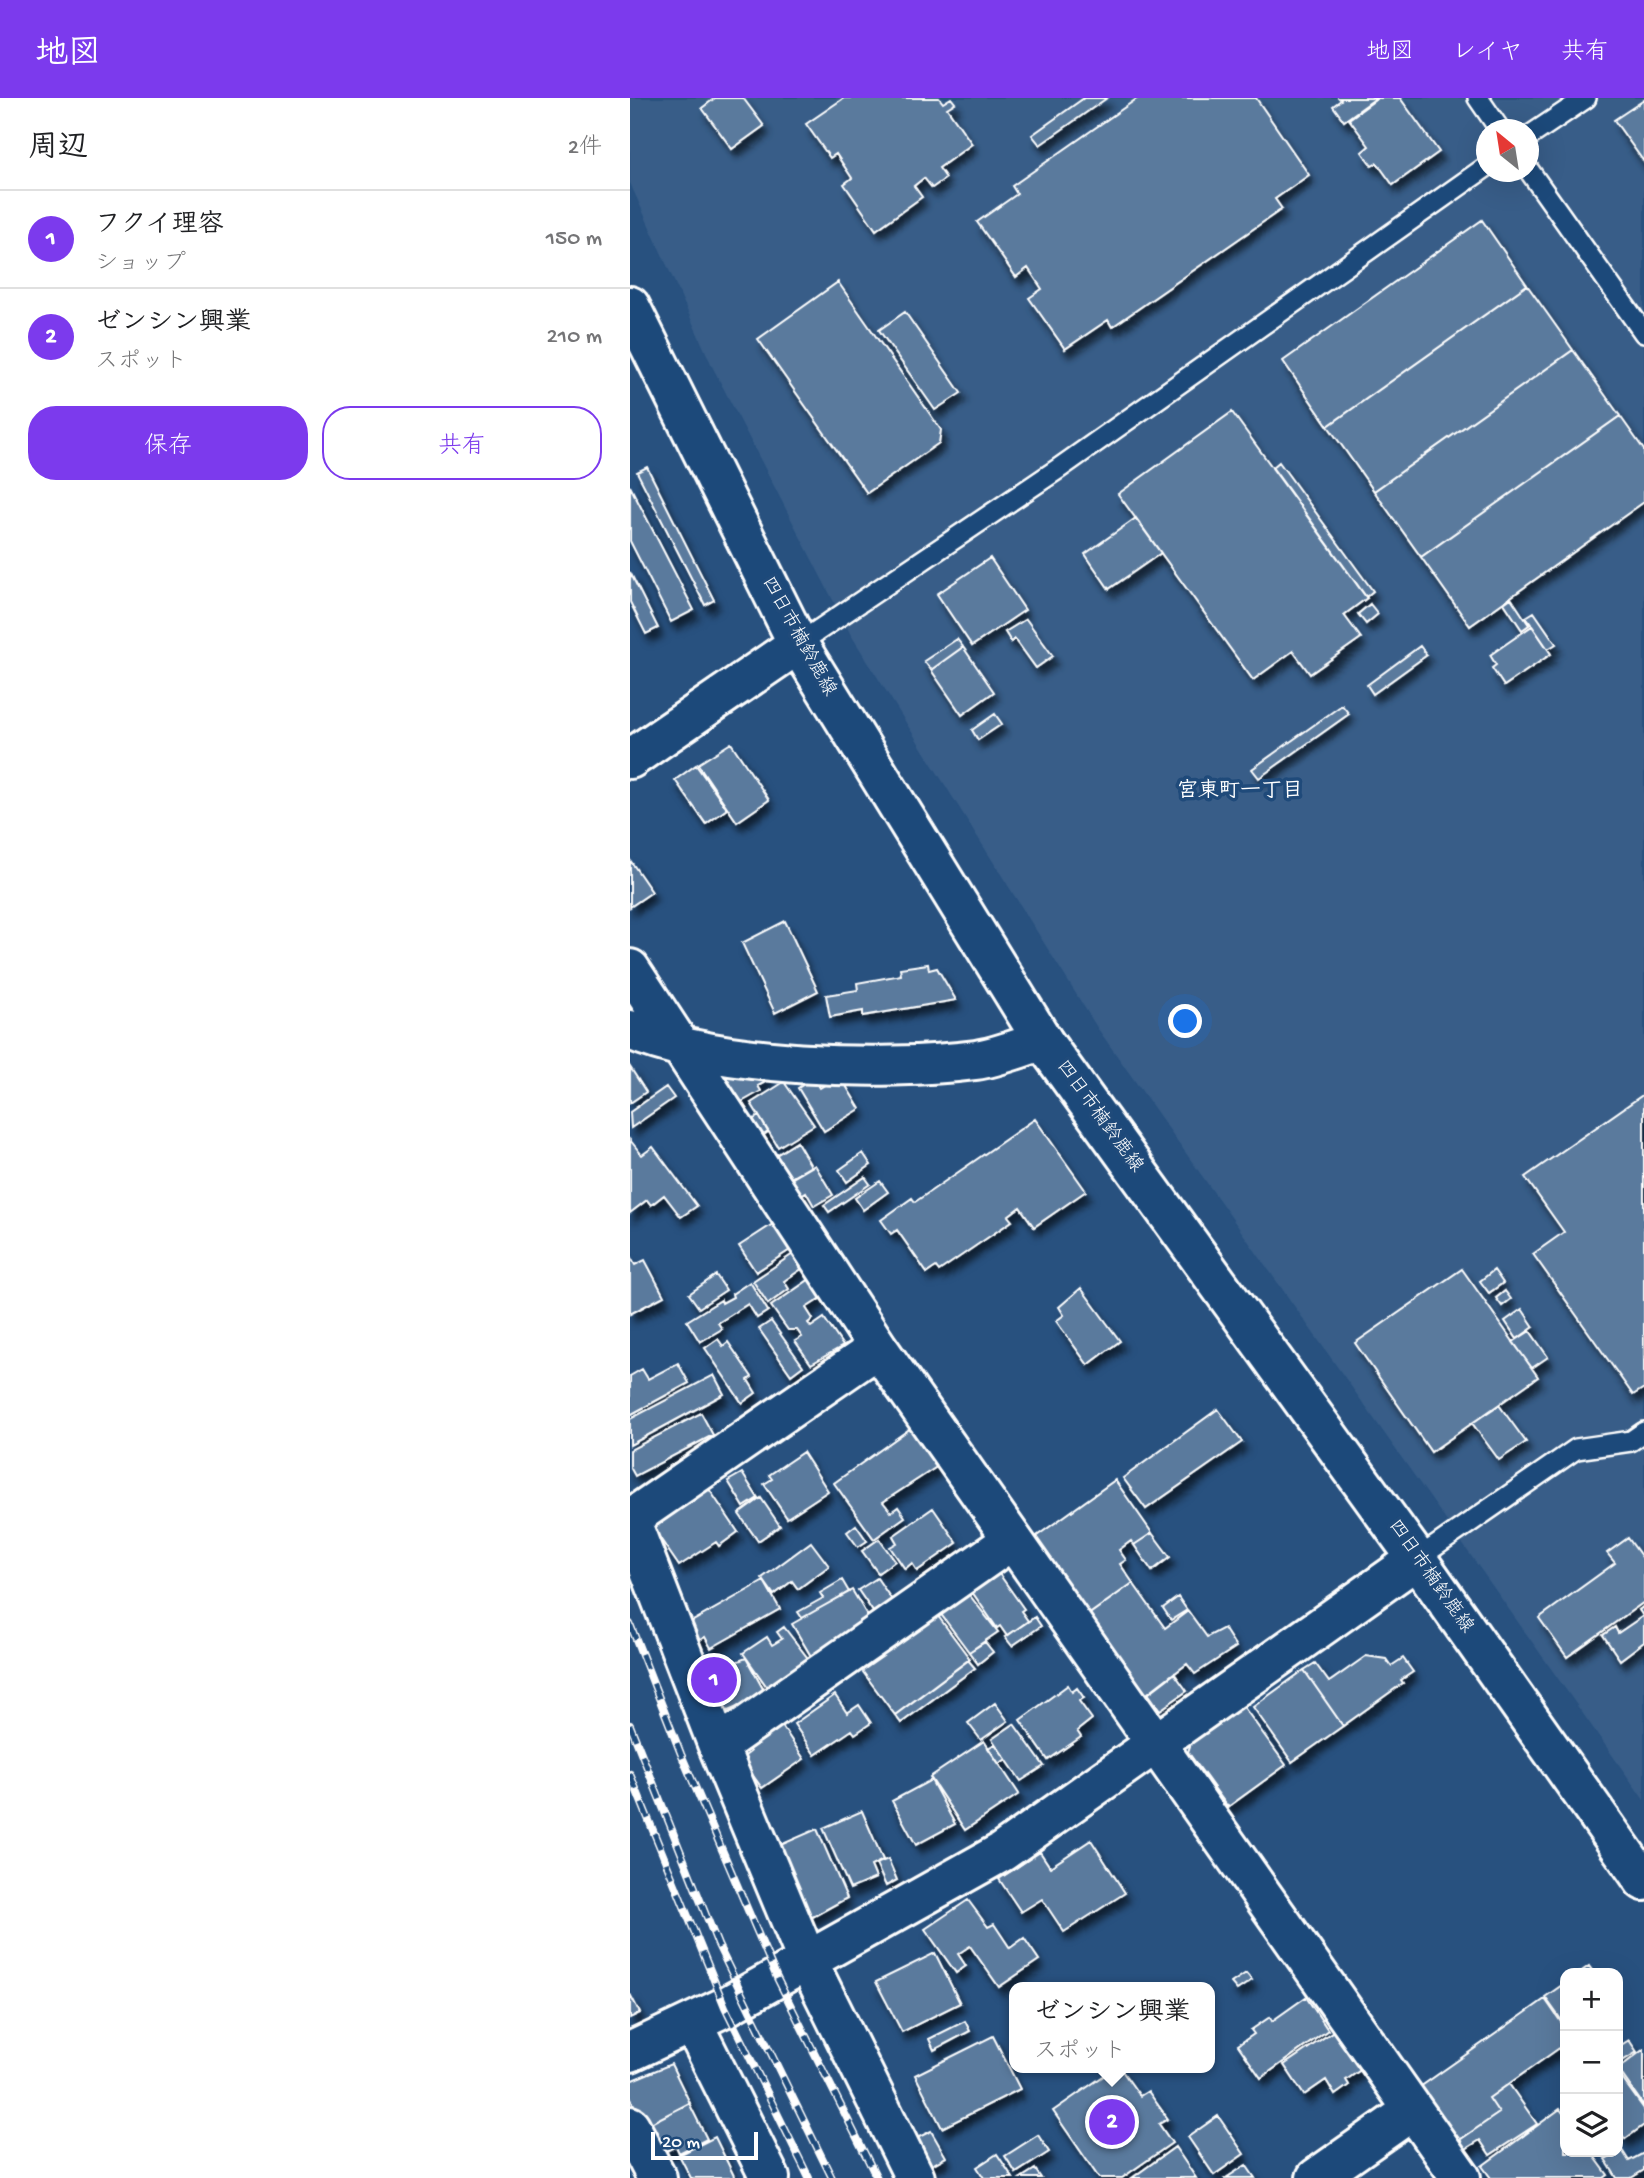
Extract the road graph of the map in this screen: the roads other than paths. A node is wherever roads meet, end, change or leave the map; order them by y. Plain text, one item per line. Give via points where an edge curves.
1 (1479, 98) edge
2 (1586, 98) edge
3 (1493, 119) edge
4 (1539, 130) edge
5 (1476, 174) edge
6 (1537, 182) edge
7 (630, 306) edge
8 (1644, 333) edge
9 (798, 643) junction
10 (630, 759) edge
11 (630, 969) edge
12 (630, 1030) edge
13 (1043, 1041) junction
14 (679, 1047) junction
15 (878, 1348) junction
16 (1644, 1432) edge
17 (630, 1519) edge
18 (1012, 1540) junction
19 (1417, 1559) junction
20 (1155, 1744) junction
21 (718, 1746) junction
22 (1644, 1881) edge
23 (807, 1960) junction
24 (709, 2016) junction
25 (630, 2052) edge
26 (1413, 2110) junction
27 (630, 2126) edge
28 (657, 2178) edge
29 (770, 2178) edge
30 (915, 2178) edge
31 (1316, 2178) edge
32 (1461, 2178) edge

1 - 3 lane
2 - 4 lane
5 - 9 lane via 1070,461
6 - 8 lane
7 - 9 street, 四日市楠鈴鹿線
9 - 10 street
9 - 13 street, 四日市楠鈴鹿線
11 - 14 street
12 - 14 street
13 - 14 street via 978,1060 909,1065 766,1059
13 - 19 street, 四日市楠鈴鹿線
14 - 15 street
15 - 17 street
15 - 18 street
16 - 19 lane via 1631,1441 1576,1449
17 - 21 street
18 - 20 street
18 - 21 street
19 - 20 street
19 - 22 street, 四日市楠鈴鹿線
20 - 23 street via 1002,1852
20 - 26 street
21 - 23 street
23 - 24 street
23 - 30 street
24 - 25 street
24 - 29 street
26 - 31 street
26 - 32 street
27 - 28 street

